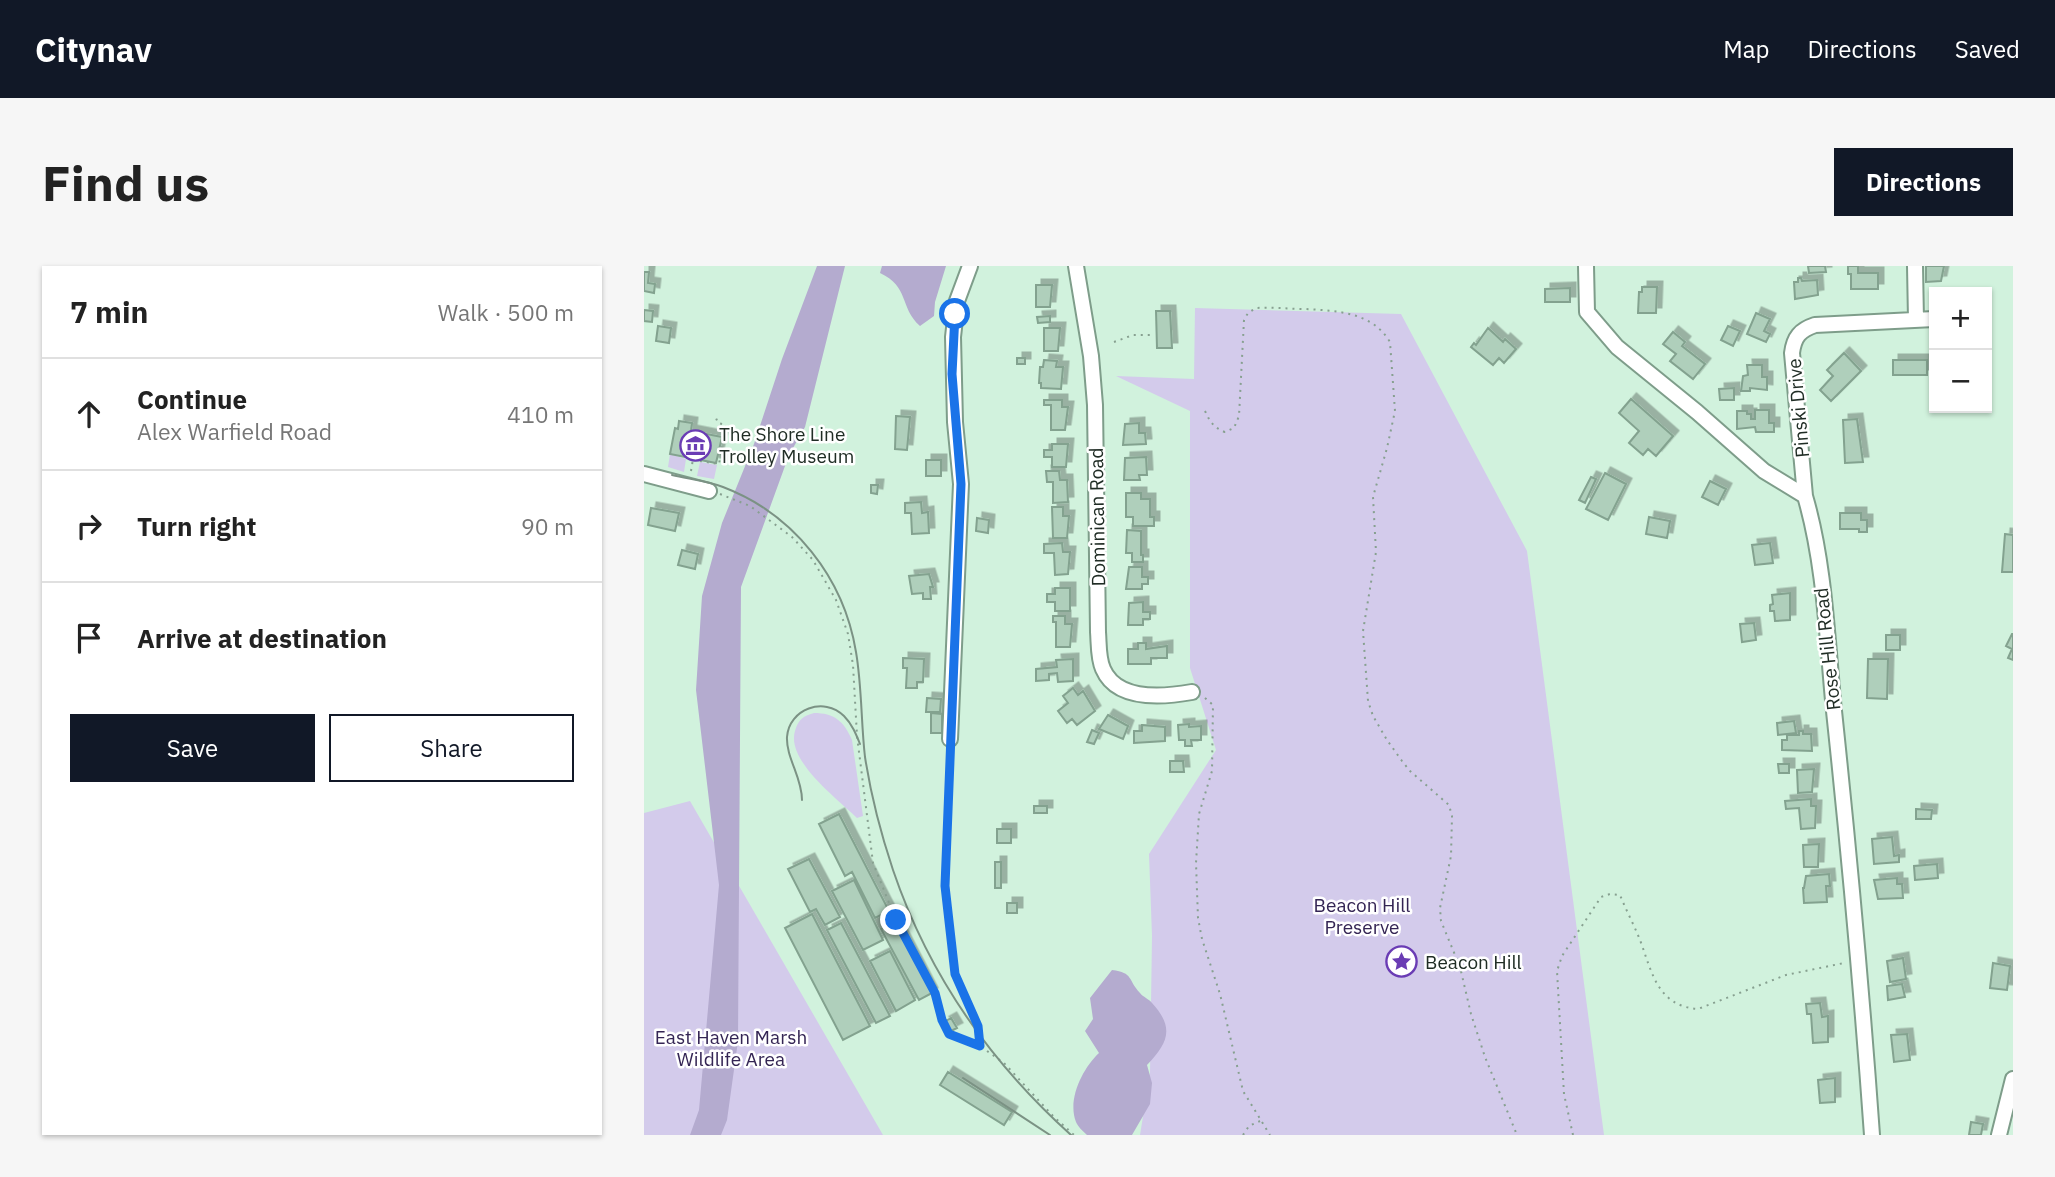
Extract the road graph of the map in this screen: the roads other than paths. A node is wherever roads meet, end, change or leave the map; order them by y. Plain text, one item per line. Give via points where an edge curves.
1 (970, 266) edge
2 (1076, 266) edge
3 (1586, 266) edge
4 (1915, 266) edge
5 (1929, 319) edge
6 (1916, 320) junction
7 (644, 474) edge
8 (716, 493) road end
9 (1805, 496) junction
10 (1192, 692) road end
11 (950, 739) road end
12 (2013, 1079) edge
13 (1872, 1135) edge
14 (1998, 1135) edge

1 - 11 street via 957,301 953,337 961,484
2 - 10 street, Dominican Road via 1095,405 1101,662 1107,676 1126,691 1147,696
3 - 9 street via 1587,312 1617,347 1765,471
4 - 6 street
5 - 6 street, Pinski Drive
6 - 9 street, Pinski Drive via 1815,325 1799,333 1792,353
7 - 8 street
9 - 13 street, Rose Hill Road via 1813,523 1822,601
12 - 14 street

